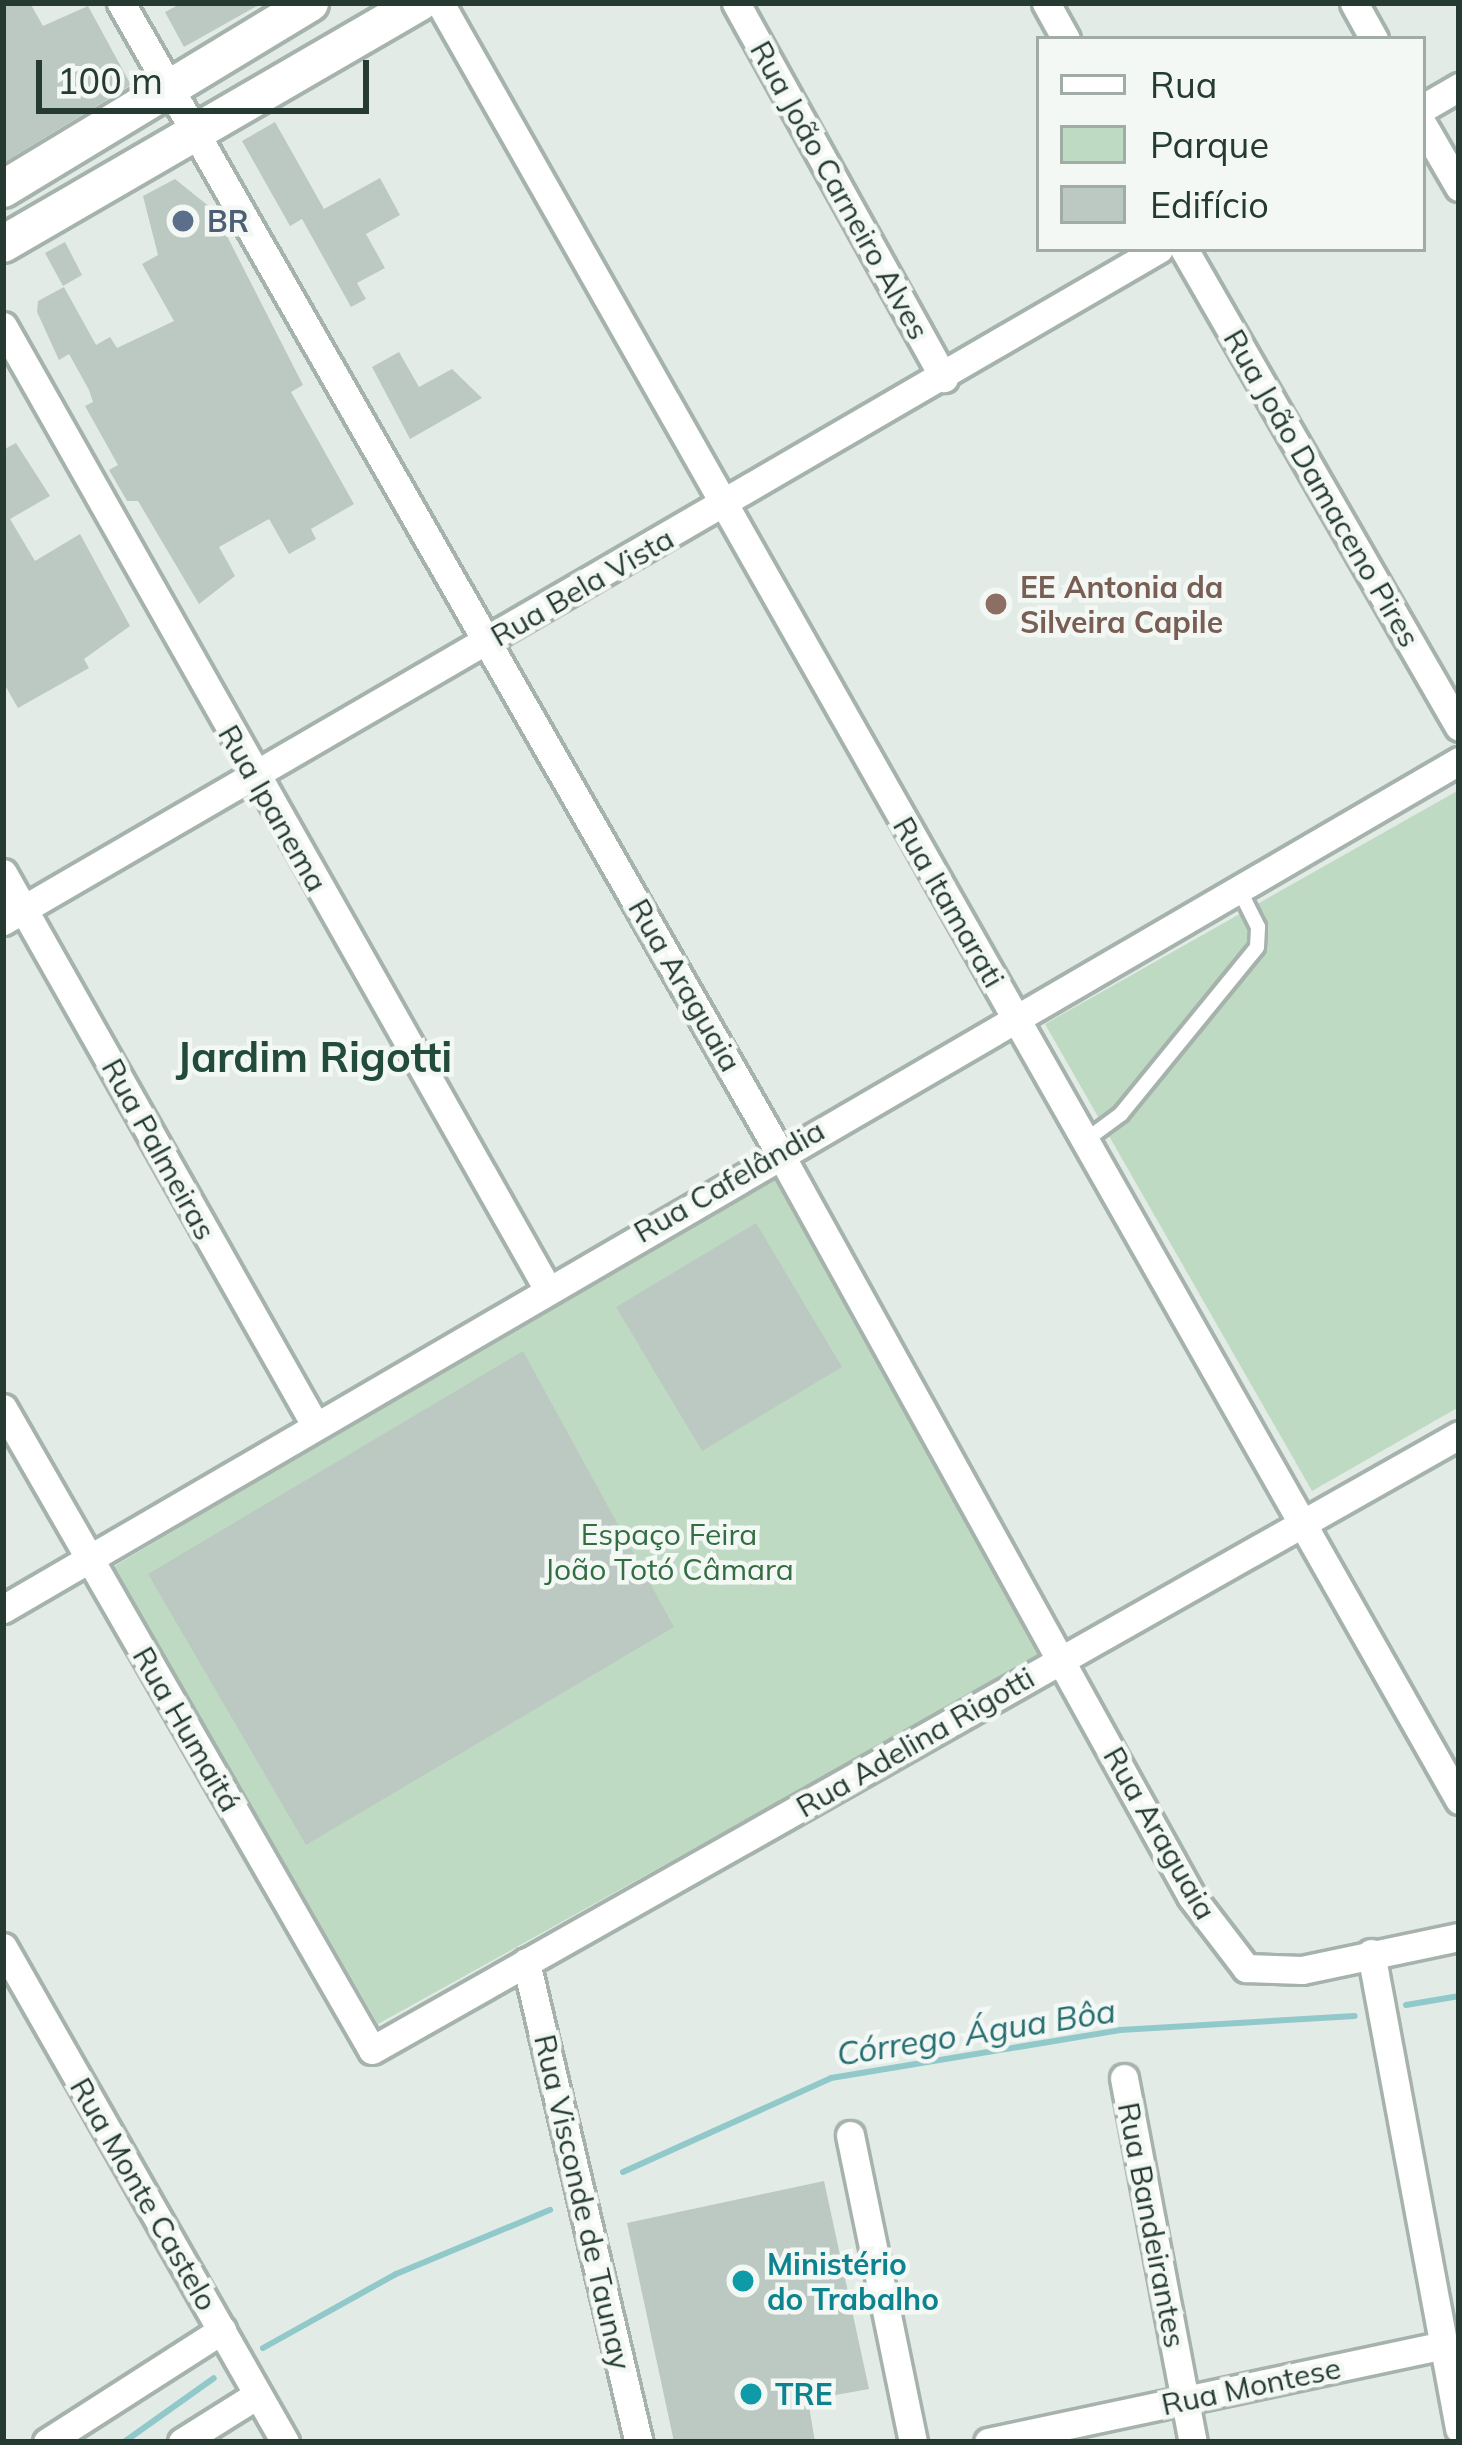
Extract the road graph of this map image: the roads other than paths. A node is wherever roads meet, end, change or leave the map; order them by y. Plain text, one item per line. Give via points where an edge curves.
1 (122, 3) edge
2 (310, 3) edge
3 (419, 3) edge
4 (440, 3) edge
5 (736, 3) edge
6 (1046, 3) edge
7 (1354, 3) edge
8 (1064, 36) edge
9 (1372, 36) edge
10 (169, 86) junction
11 (1459, 87) edge
12 (1426, 106) edge
13 (200, 128) junction
14 (1426, 130) edge
15 (1459, 187) edge
16 (3, 189) edge
17 (3, 244) edge
18 (1154, 252) edge
19 (1186, 252) edge
20 (3, 326) edge
21 (944, 378) junction
22 (720, 508) junction
23 (489, 641) junction
24 (1459, 727) edge
25 (1459, 760) edge
26 (256, 779) junction
27 (3, 873) edge
28 (1238, 886) junction
29 (13, 915) edge
30 (1014, 1014) junction
31 (1086, 1140) junction
32 (779, 1152) junction
33 (547, 1288) junction
34 (3, 1408) edge
35 (315, 1425) junction
36 (1459, 1435) edge
37 (1304, 1522) junction
38 (88, 1558) junction
39 (3, 1609) edge
40 (1063, 1658) junction
41 (1459, 1800) edge
42 (1459, 1937) edge
43 (3, 1947) edge
44 (1371, 1953) junction
45 (526, 1962) junction
46 (30, 1994) junction
47 (3, 2009) edge
48 (372, 2050) joint
49 (1124, 2078) dead end
50 (850, 2134) dead end
51 (222, 2330) junction
52 (1443, 2345) junction
53 (257, 2395) junction
54 (1185, 2400) junction
55 (1459, 2429) edge
56 (46, 2442) edge
57 (182, 2442) edge
58 (285, 2442) edge
59 (639, 2442) edge
60 (914, 2442) edge
61 (988, 2442) edge
62 (1193, 2442) edge

1 - 10 street, Rua Araguaia
2 - 10 main road
3 - 13 main road
4 - 22 street, Rua Itamarati
5 - 21 street, Rua João Carneiro Alves
6 - 8 street
7 - 9 street
10 - 13 street, Rua Araguaia
10 - 16 main road
11 - 12 street
13 - 17 main road
13 - 23 street, Rua Araguaia
14 - 15 street
18 - 21 street, Rua Bela Vista
19 - 24 street, Rua João Damaceno Pires
20 - 26 street, Rua Ipanema
21 - 22 street, Rua Bela Vista
22 - 23 street, Rua Bela Vista
22 - 30 street, Rua Itamarati
23 - 26 street, Rua Bela Vista
23 - 32 street, Rua Araguaia
25 - 28 street, Rua Cafelândia
26 - 29 street, Rua Bela Vista
26 - 33 street, Rua Ipanema
27 - 29 street, Rua Palmeiras
28 - 30 street, Rua Cafelândia
28 - 31 lane via 1258,927 1257,947 1121,1114
29 - 35 street, Rua Palmeiras
30 - 31 street, Rua Itamarati
30 - 32 street, Rua Cafelândia
31 - 37 street, Rua Itamarati
32 - 33 street, Rua Cafelândia
32 - 40 street, Rua Araguaia
33 - 35 street, Rua Cafelândia
34 - 38 street, Rua Humaitá
35 - 38 street, Rua Cafelândia
36 - 37 street, Rua Adelina Rigotti
37 - 40 street, Rua Adelina Rigotti
37 - 41 street, Rua Itamarati
38 - 39 street, Rua Cafelândia
38 - 48 street, Rua Humaitá
40 - 44 street, Rua Araguaia via 1191,1896 1246,1968 1302,1970
40 - 45 street, Rua Adelina Rigotti
42 - 44 street
43 - 46 street, Rua Monte Castelo
44 - 52 street
45 - 48 street, Rua Adelina Rigotti
45 - 59 street, Rua Visconde de Taunay
46 - 47 street
46 - 51 street, Rua Monte Castelo
49 - 54 street, Rua Bandeirantes
50 - 60 street
51 - 53 street, Rua Monte Castelo
51 - 56 street
52 - 54 street, Rua Montese
52 - 55 street
53 - 57 street
53 - 58 street, Rua Monte Castelo
54 - 61 street, Rua Montese
54 - 62 street, Rua Bandeirantes

